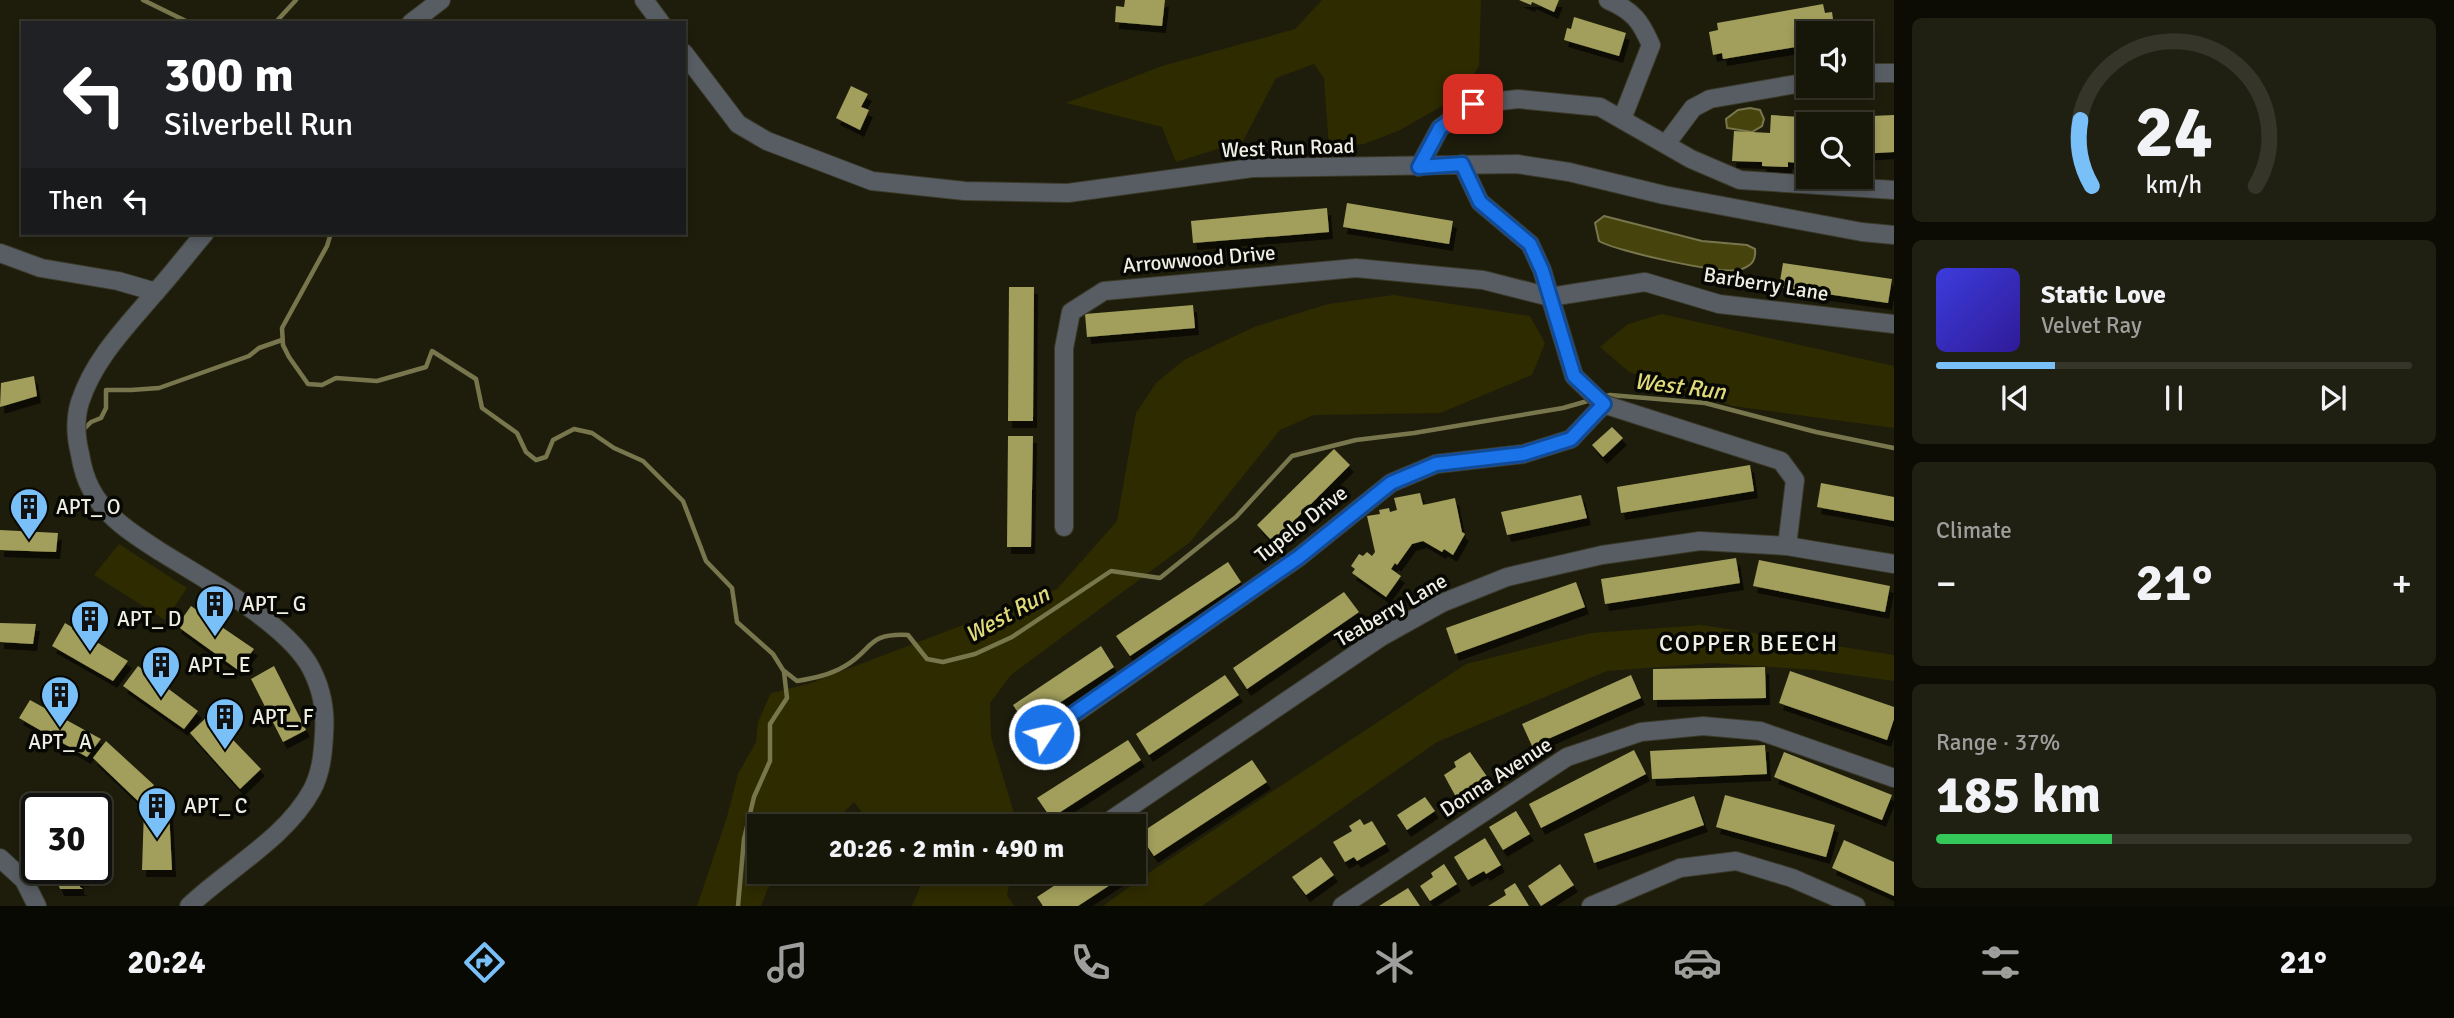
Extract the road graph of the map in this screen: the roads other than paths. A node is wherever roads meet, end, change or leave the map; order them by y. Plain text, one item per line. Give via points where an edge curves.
1 (441, 0) edge
2 (644, 0) edge
3 (1608, 0) edge
4 (414, 21) edge
5 (660, 21) edge
6 (686, 56) edge
7 (1894, 73) edge
8 (1873, 74) edge
9 (1796, 84) edge
10 (1622, 119) junction
11 (1666, 144) junction
12 (1462, 164) junction
13 (1419, 167) junction
14 (1894, 190) edge
15 (203, 235) edge
16 (1894, 235) edge
17 (0, 253) edge
18 (156, 292) junction
19 (1550, 297) junction
20 (1894, 324) edge
21 (1604, 404) junction
22 (1064, 527) dead end
23 (1787, 546) junction
24 (1894, 564) edge
25 (1044, 734) dead end
26 (1894, 778) edge
27 (1120, 814) edge
28 (0, 858) edge
29 (37, 906) edge
30 (189, 906) edge
31 (1342, 906) edge
32 (1591, 906) edge
33 (1856, 906) edge

1 - 4 street
2 - 5 street
3 - 10 street via 1626,8 1641,23 1651,45
6 - 13 street, West Run Road via 738,124 767,141 872,181 965,191 1068,193 1252,168
7 - 8 street
9 - 11 street via 1710,99 1693,108
10 - 11 street
10 - 13 street via 1600,107 1518,99 1473,104 1440,128
11 - 14 street via 1740,180
12 - 13 street, West Run Road
12 - 16 street, West Run Road via 1517,164 1569,172 1664,195
12 - 19 street via 1480,202 1530,244
15 - 18 street
17 - 18 street via 41,268
18 - 30 street via 105,353 87,383 78,414 83,472 91,491 115,518 276,628 296,648 316,679 326,719 321,767 300,807 275,834
19 - 20 street, Barberry Lane via 1645,282 1719,304
19 - 21 street via 1574,376
19 - 22 street, Arrowwood Drive via 1483,280 1356,268 1104,290 1071,312 1064,348
21 - 23 street via 1781,461 1795,480
21 - 25 street, Tupelo Drive via 1571,439 1523,454 1436,464 1391,483 1299,557
23 - 24 street, Teaberry Lane
23 - 27 street, Teaberry Lane via 1700,541 1602,555 1507,577 1442,603 1381,637
26 - 31 street, Donna Avenue via 1760,731 1703,726 1641,732 1567,757
28 - 29 street via 24,880
32 - 33 street via 1680,868 1736,861 1792,878

